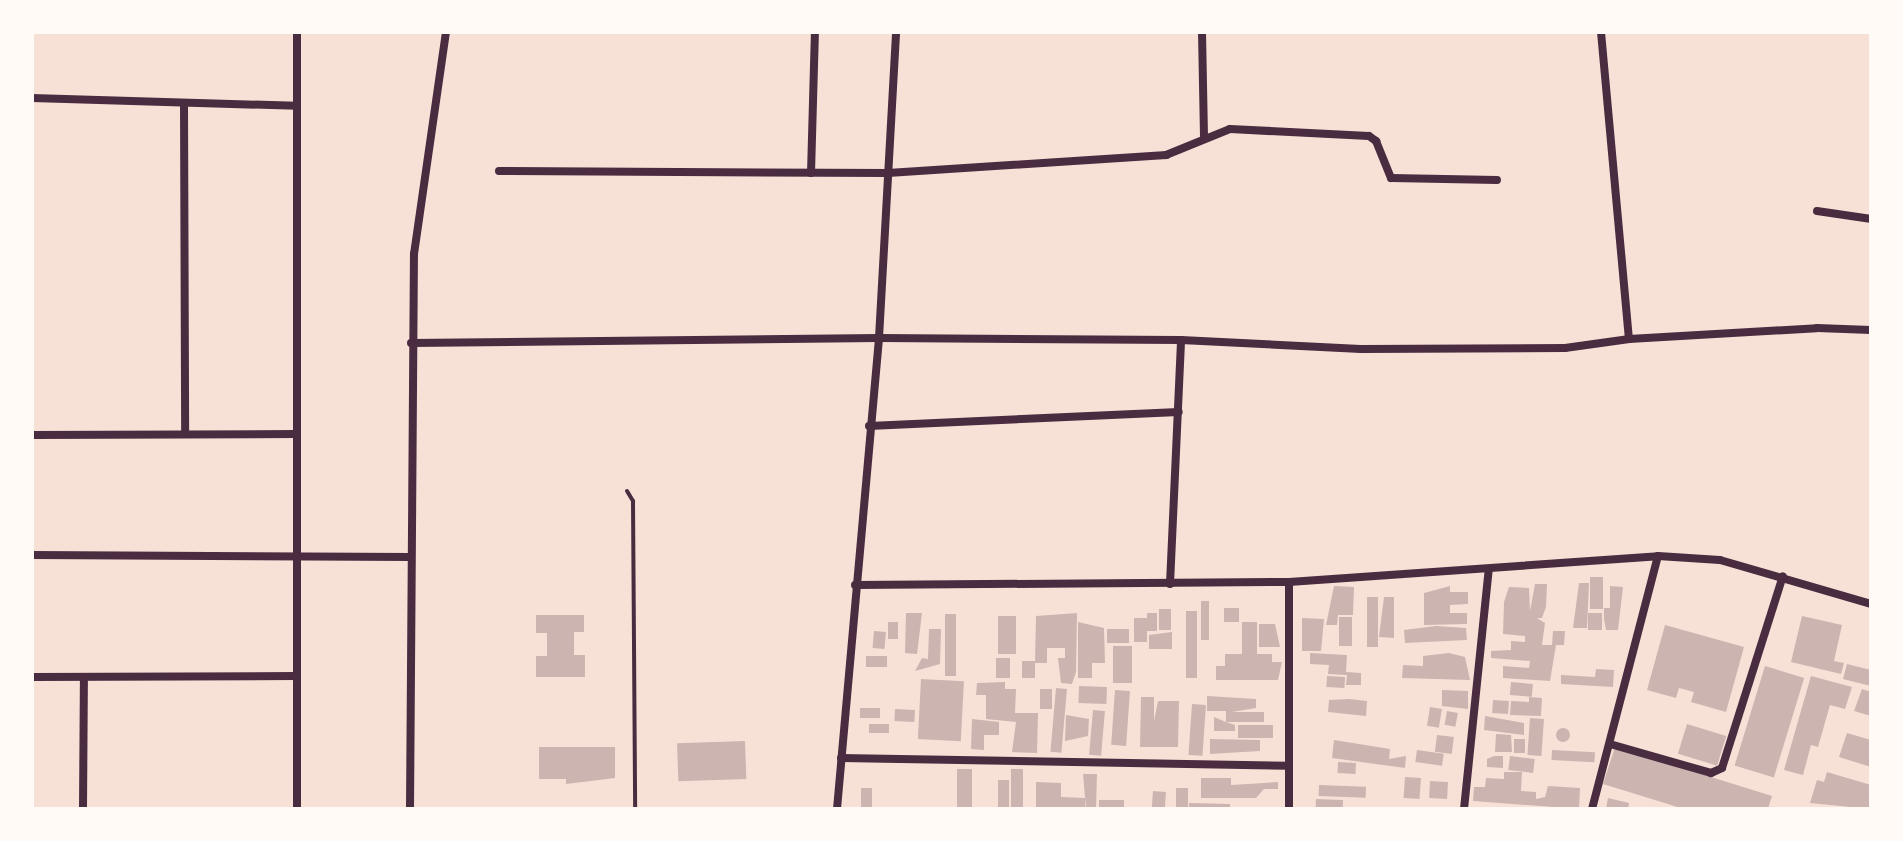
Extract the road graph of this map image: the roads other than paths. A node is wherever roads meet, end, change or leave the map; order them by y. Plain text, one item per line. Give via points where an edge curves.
1 (297, 32) edge
2 (446, 32) edge
3 (815, 32) edge
4 (896, 32) edge
5 (1202, 32) edge
6 (1601, 32) edge
7 (32, 98) edge
8 (184, 103) junction
9 (297, 106) junction
10 (1204, 136) junction
11 (499, 171) dead end
12 (811, 173) junction
13 (888, 173) junction
14 (1497, 180) dead end
15 (1817, 211) dead end
16 (1871, 219) edge
17 (1871, 330) edge
18 (879, 338) junction
19 (1629, 339) junction
20 (1181, 340) junction
21 (411, 343) junction
22 (1179, 412) junction
23 (869, 426) junction
24 (185, 434) junction
25 (297, 434) junction
26 (32, 435) edge
27 (627, 491) dead end
28 (297, 554) junction
29 (32, 555) edge
30 (1658, 556) junction
31 (411, 557) junction
32 (1489, 569) junction
33 (1783, 576) junction
34 (1289, 582) junction
35 (1170, 584) junction
36 (855, 585) junction
37 (1871, 604) edge
38 (297, 676) junction
39 (32, 677) edge
40 (84, 677) junction
41 (1610, 744) junction
42 (841, 758) junction
43 (1288, 766) junction
44 (83, 809) edge
45 (297, 809) edge
46 (410, 809) edge
47 (635, 809) edge
48 (837, 809) edge
49 (1289, 809) edge
50 (1464, 809) edge
51 (1592, 809) edge

1 - 9 street
2 - 21 street via 414,254
3 - 12 street
4 - 13 street
5 - 10 street
6 - 19 street
7 - 8 street
8 - 9 street
8 - 24 street
9 - 25 street
10 - 13 street via 1166,155
10 - 14 street via 1230,129 1360,135 1376,141 1391,178
11 - 12 street
12 - 13 street
13 - 18 street
15 - 16 street
17 - 19 street via 1817,328
18 - 20 street
18 - 21 street
18 - 23 street
19 - 20 street via 1565,348 1361,349
20 - 22 street
21 - 31 street
22 - 23 street
22 - 35 street
23 - 36 street
24 - 25 street
24 - 26 street
25 - 28 street
27 - 47 lane via 633,501
28 - 29 street
28 - 31 street
28 - 38 street
30 - 32 street
30 - 33 street via 1720,560
30 - 41 street
31 - 46 street
32 - 34 street
32 - 50 street
33 - 37 street
33 - 41 street via 1722,768 1711,773
34 - 35 street
34 - 43 street
35 - 36 street
36 - 42 street
38 - 40 street
38 - 45 street
39 - 40 street
40 - 44 street
41 - 51 street
42 - 43 street
42 - 48 street
43 - 49 street

